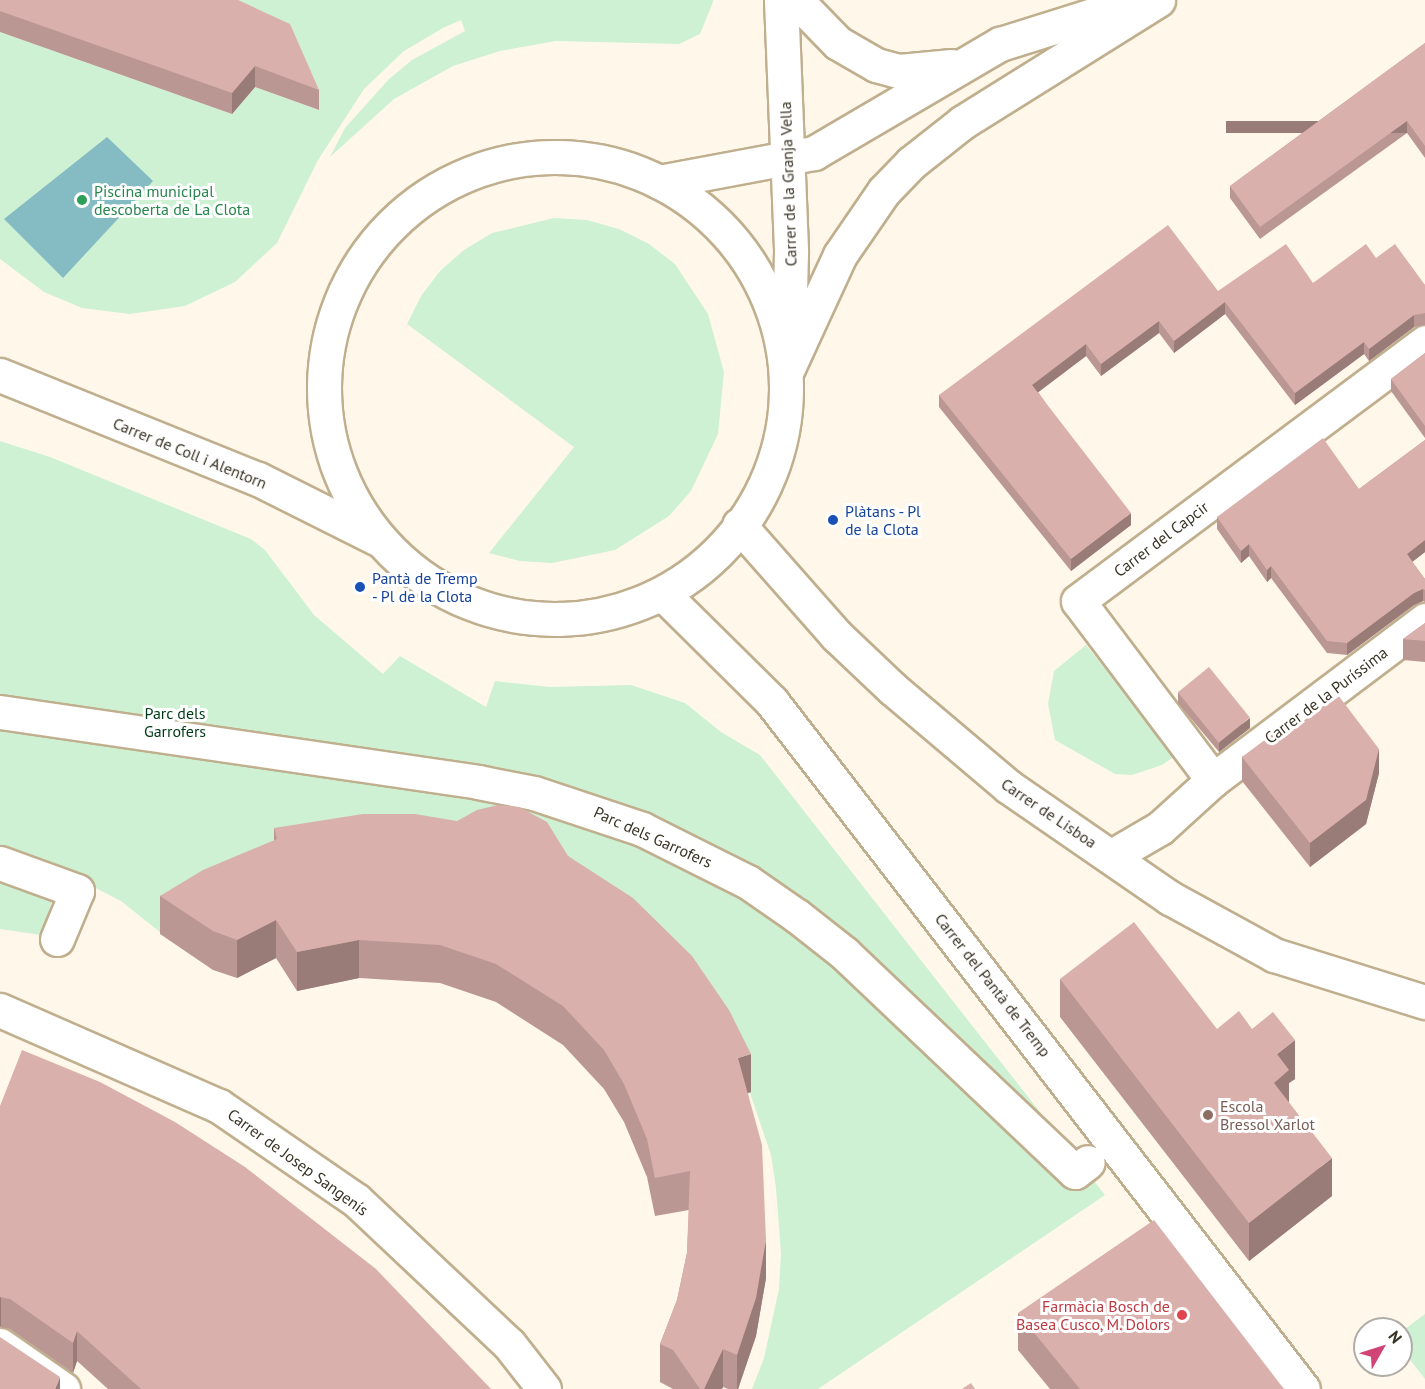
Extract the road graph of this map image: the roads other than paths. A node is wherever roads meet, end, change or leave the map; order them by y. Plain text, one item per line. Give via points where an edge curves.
1 (781, 0) edge
2 (796, 0) edge
3 (1141, 0) edge
4 (1158, 0) edge
5 (963, 64) junction
6 (787, 158) junction
7 (659, 182) junction
8 (1425, 342) edge
9 (788, 368) junction
10 (0, 375) edge
11 (739, 525) junction
12 (376, 538) junction
13 (665, 596) junction
14 (1425, 620) edge
15 (0, 712) edge
16 (1213, 780) junction
17 (1112, 856) junction
18 (0, 863) edge
19 (57, 939) dead end
20 (1425, 1002) edge
21 (0, 1010) edge
22 (1088, 1162) dead end
23 (0, 1345) edge
24 (63, 1389) edge
25 (544, 1389) edge
26 (1303, 1389) edge

1 - 6 street, Carrer de la Granja Vella
2 - 5 street via 838,44 876,65 899,71
3 - 5 street via 999,44
4 - 9 street via 963,122 911,163 884,191 840,255
5 - 6 street via 814,153
6 - 7 street
6 - 9 street, Carrer de la Granja Vella via 791,252
7 - 9 street via 692,203 746,259 777,320
7 - 12 street via 602,162 569,157 502,162 438,186 381,232 343,294 324,365 323,401 342,476
8 - 16 street, Carrer del Capcir via 1078,601
9 - 11 street via 786,410 778,445 760,491
10 - 12 street, Carrer de Coll i Alentorn via 258,479
11 - 13 street via 706,563
11 - 17 street, Carrer de Lisboa via 837,636 893,689 1009,787
12 - 13 street via 414,572 443,590 505,613 571,619 615,613
13 - 26 street, Carrer del Pantà de Tremp via 772,702
14 - 16 street, Carrer de la Puríssima
15 - 22 street, Parc dels Garrofers via 478,782 534,793 642,829 748,882 797,916 844,953 1075,1172
16 - 17 street, Carrer de la Puríssima via 1160,828
17 - 20 street, Carrer de Lisboa via 1170,898 1274,955
18 - 19 street via 77,891
21 - 25 street, Carrer de Josep Sangenís via 219,1106 356,1200 509,1344
23 - 24 street

